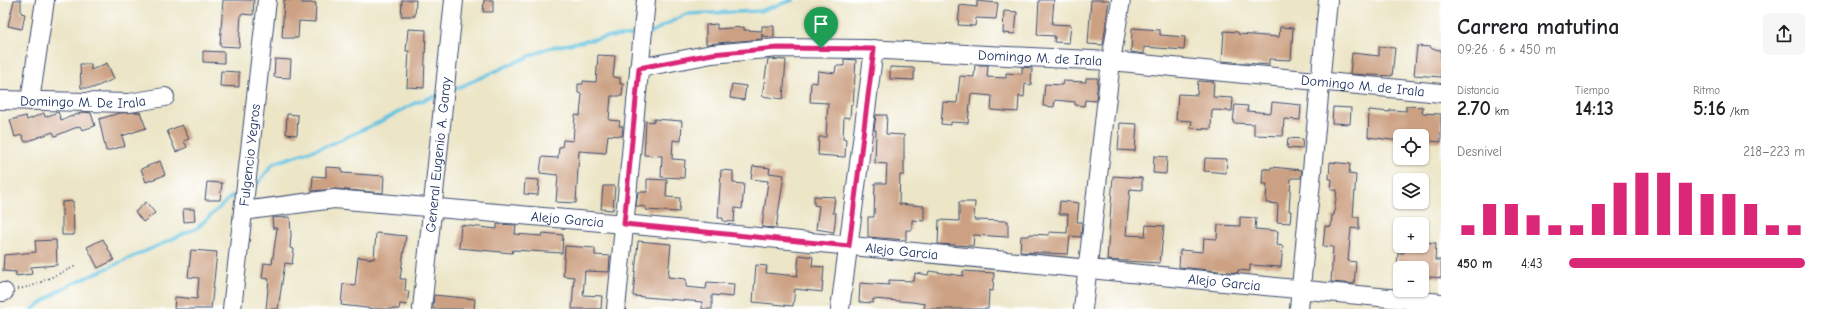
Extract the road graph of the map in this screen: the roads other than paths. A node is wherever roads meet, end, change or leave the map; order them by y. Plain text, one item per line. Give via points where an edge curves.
1 (46, 0) edge
2 (267, 0) edge
3 (454, 0) edge
4 (646, 0) edge
5 (1120, 0) edge
6 (1328, 0) edge
7 (874, 49) junction
8 (1111, 61) junction
9 (639, 68) junction
10 (1321, 80) junction
11 (1441, 93) edge
12 (165, 97) dead end
13 (0, 100) edge
14 (30, 102) junction
15 (244, 206) junction
16 (433, 207) junction
17 (624, 224) junction
18 (849, 246) junction
19 (1087, 270) junction
20 (1301, 290) junction
21 (1441, 303) edge
22 (232, 309) edge
23 (422, 309) edge
24 (616, 309) edge
25 (840, 309) edge
26 (1083, 309) edge
27 (1299, 309) edge

1 - 14 street
2 - 15 street, Fulgencio Yegros
3 - 16 street, General Eugenio A. Garay
4 - 9 street
5 - 8 street
6 - 10 street
7 - 8 street, Domingo M. de Irala
7 - 9 street, Domingo M. de Irala via 777,48 712,54
7 - 18 street
8 - 10 street, Domingo M. de Irala
8 - 19 street
9 - 17 street
10 - 11 street, Domingo M. de Irala
10 - 20 street
12 - 14 street, Domingo M. De Irala via 129,103
13 - 14 street, Domingo M. De Irala
15 - 16 street, Alejo Garcia via 334,200
15 - 22 street, Fulgencio Yegros
16 - 17 street, Alejo Garcia
16 - 23 street, General Eugenio A. Garay
17 - 18 street, Alejo Garcia
17 - 24 street
18 - 19 street, Alejo Garcia
18 - 25 street
19 - 20 street, Alejo Garcia
19 - 26 street
20 - 21 street, Alejo Garcia
20 - 27 street

